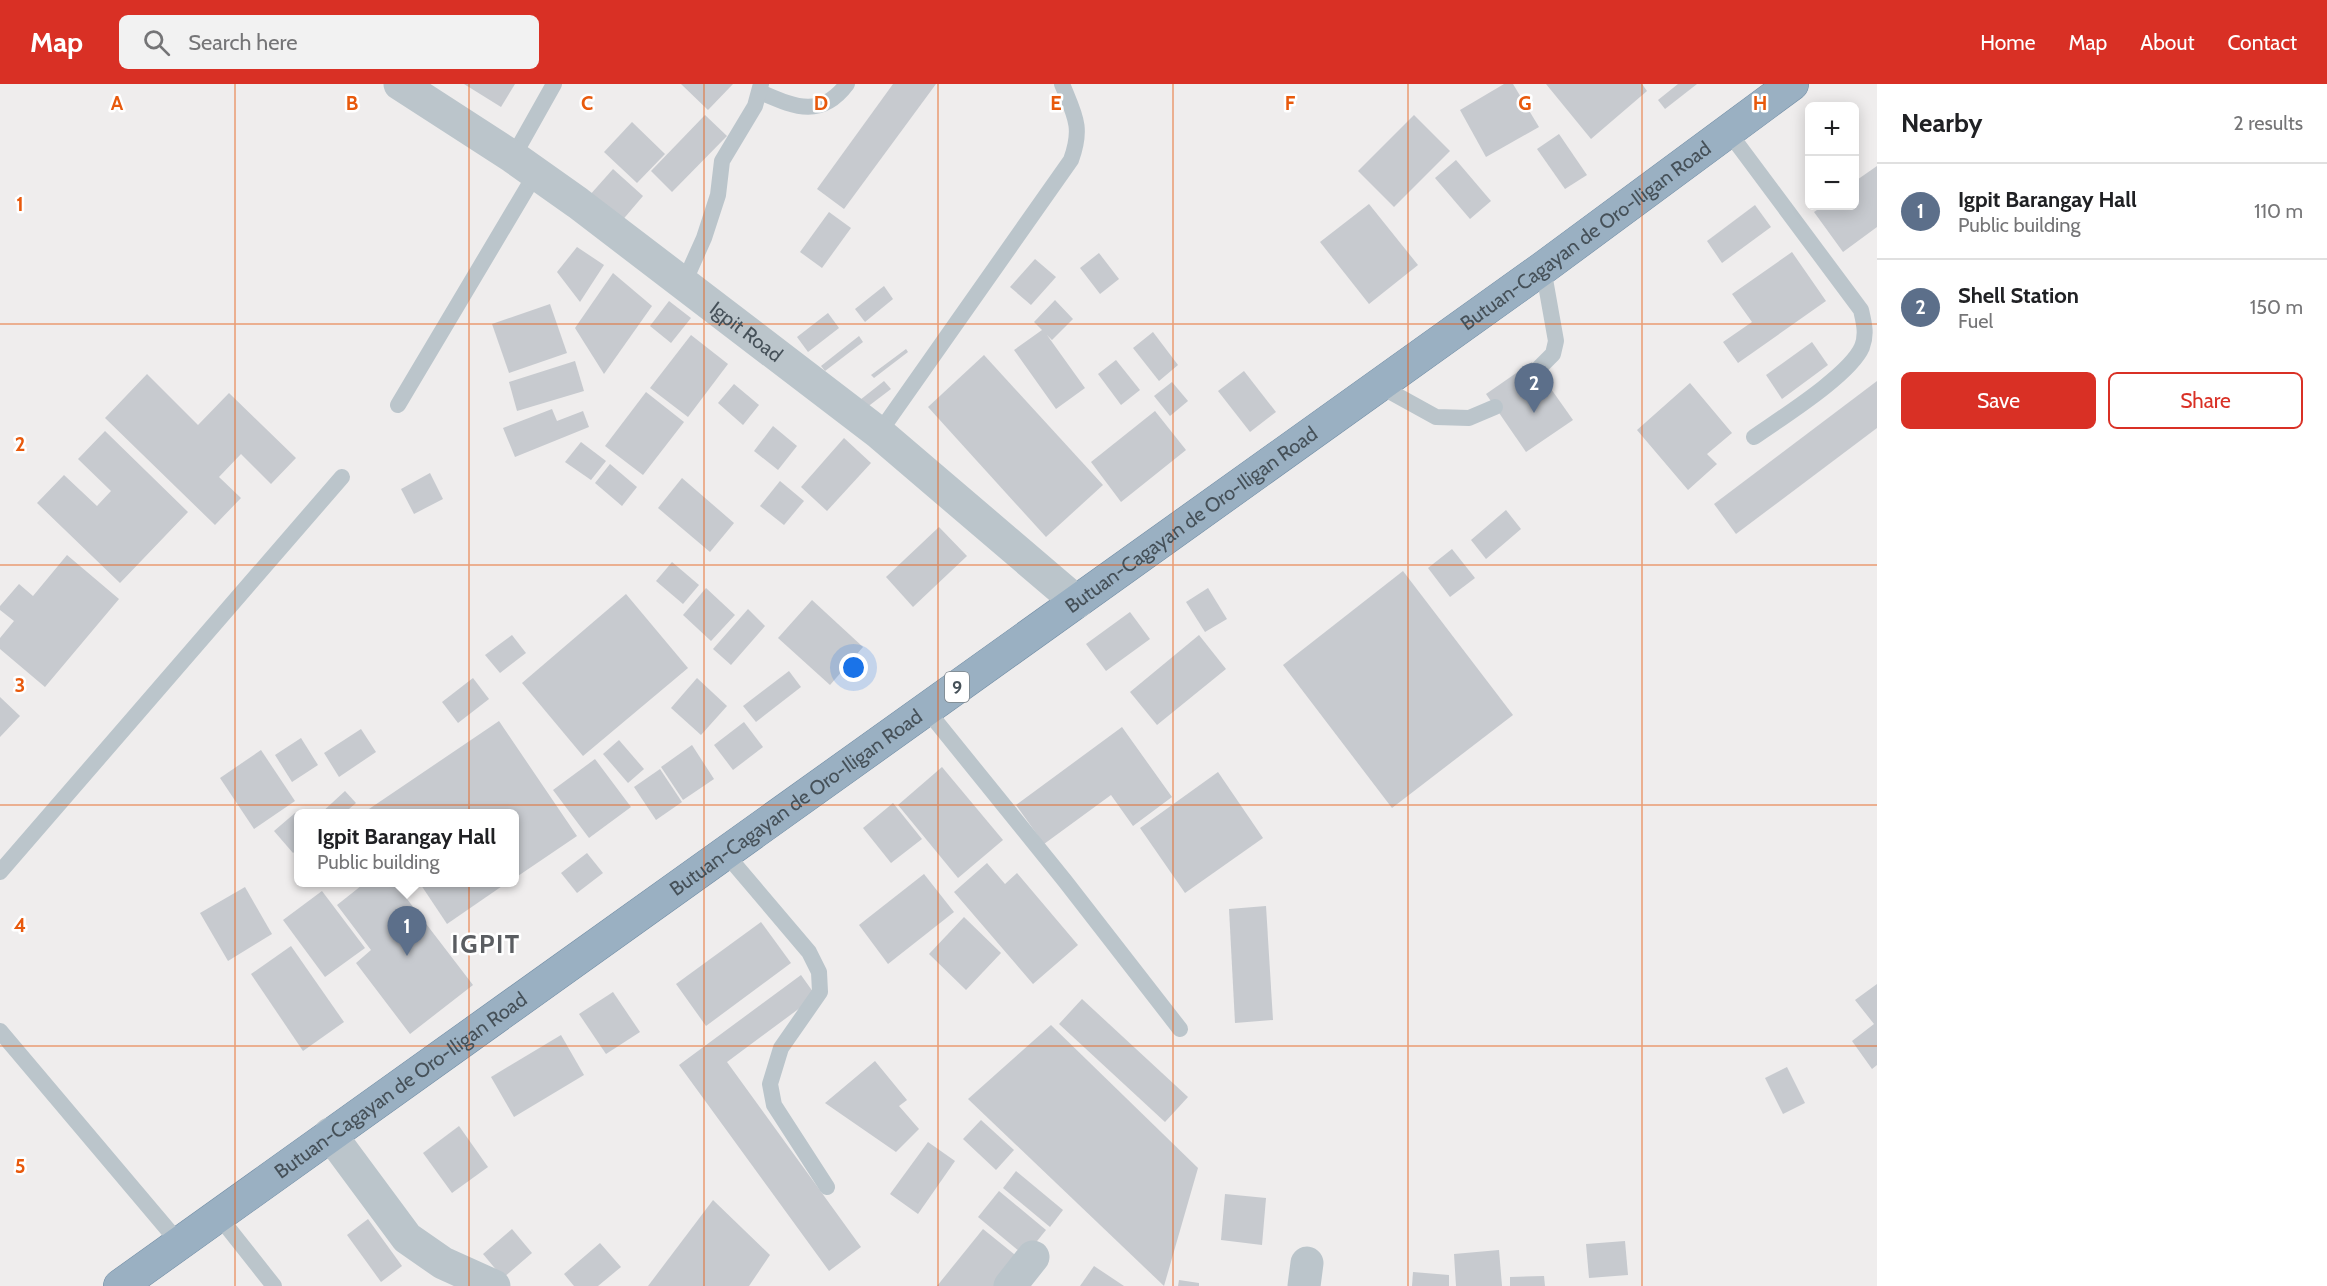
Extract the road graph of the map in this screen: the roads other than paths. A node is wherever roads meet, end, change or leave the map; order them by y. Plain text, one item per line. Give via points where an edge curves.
1 (400, 84) edge
2 (554, 84) edge
3 (846, 84) edge
4 (1062, 84) edge
5 (1792, 84) edge
6 (760, 88) edge
7 (1727, 130) junction
8 (525, 165) junction
9 (1543, 268) junction
10 (683, 285) junction
11 (1538, 369) dead end
12 (1378, 385) junction
13 (398, 405) dead end
14 (1495, 407) dead end
15 (879, 434) junction
16 (1754, 437) dead end
17 (342, 477) dead end
18 (1077, 602) junction
19 (926, 710) junction
20 (725, 853) junction
21 (0, 872) edge
22 (1180, 1029) dead end
23 (0, 1031) edge
24 (330, 1134) junction
25 (827, 1186) dead end
26 (217, 1214) junction
27 (180, 1244) junction
28 (1034, 1257) dead end
29 (120, 1286) edge
30 (274, 1286) edge
31 (494, 1286) edge
32 (1010, 1286) edge

1 - 8 street, Igpit Road
2 - 8 lane
3 - 6 lane via 840,93 821,104 799,108
4 - 15 lane via 1076,117 1079,139 1071,160
5 - 7 highway, Butuan-Cagayan de Oro-Iligan Road / 9
6 - 10 lane via 755,106 722,161 718,195
7 - 9 highway, Butuan-Cagayan de Oro-Iligan Road / 9
7 - 16 lane via 1861,310 1866,331 1862,349 1834,379
8 - 10 street, Igpit Road
8 - 13 lane
9 - 11 lane via 1557,341 1553,354
9 - 12 highway, Butuan-Cagayan de Oro-Iligan Road / 9
10 - 15 street, Igpit Road
12 - 14 lane via 1436,417 1469,418
12 - 18 highway, Butuan-Cagayan de Oro-Iligan Road / 9
15 - 18 street, Igpit Road
17 - 21 lane
18 - 19 highway, Butuan-Cagayan de Oro-Iligan Road / 9
19 - 20 highway, Butuan-Cagayan de Oro-Iligan Road / 9
19 - 22 lane
20 - 24 highway, Butuan-Cagayan de Oro-Iligan Road / 9
20 - 25 lane via 809,952 819,972 820,993 781,1048 770,1084 774,1106
23 - 27 lane
24 - 26 highway, Butuan-Cagayan de Oro-Iligan Road / 9
24 - 31 street via 407,1238 443,1263
26 - 27 highway, Butuan-Cagayan de Oro-Iligan Road / 9
26 - 30 lane
27 - 29 highway, Butuan-Cagayan de Oro-Iligan Road / 9
28 - 32 street

